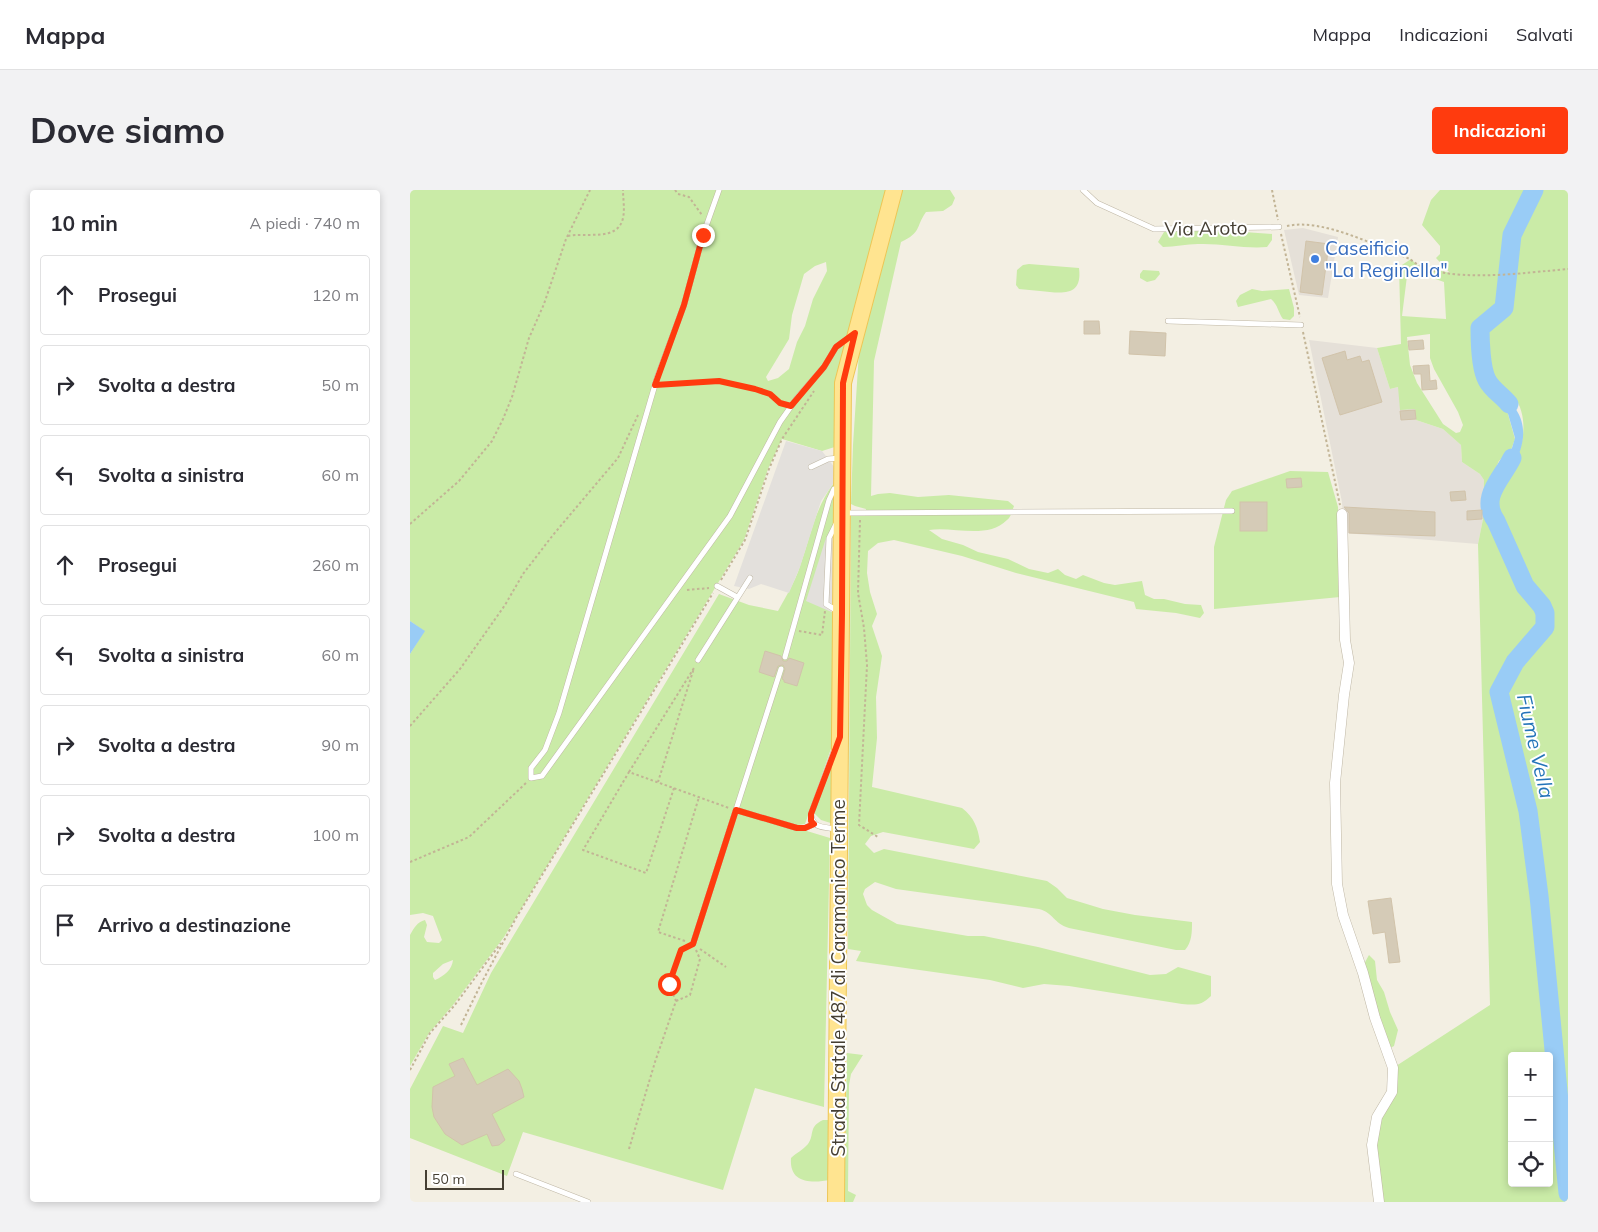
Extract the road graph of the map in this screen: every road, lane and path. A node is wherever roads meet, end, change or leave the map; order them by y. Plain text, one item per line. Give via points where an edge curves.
1 (590, 190) edge
2 (623, 190) edge
3 (675, 190) edge
4 (719, 190) edge
5 (894, 190) edge
6 (1083, 190) edge
7 (1272, 190) edge
8 (708, 223) junction
9 (1280, 227) junction
10 (568, 236) junction
11 (1568, 268) edge
12 (1168, 321) dead end
13 (1301, 325) junction
14 (855, 333) junction
15 (824, 367) junction
16 (655, 385) junction
17 (791, 406) junction
18 (644, 421) junction
19 (843, 458) junction
20 (811, 467) dead end
21 (843, 488) junction
22 (1232, 511) dead end
23 (860, 513) junction
24 (1342, 514) joint
25 (843, 515) junction
26 (410, 524) edge
27 (750, 578) dead end
28 (717, 586) joint
29 (674, 594) junction
30 (736, 597) junction
31 (826, 604) junction
32 (842, 614) junction
33 (793, 630) junction
34 (785, 657) dead end
35 (698, 660) dead end
36 (781, 669) dead end
37 (410, 726) edge
38 (840, 737) junction
39 (629, 772) junction
40 (531, 778) junction
41 (658, 783) junction
42 (674, 788) junction
43 (699, 797) junction
44 (736, 810) junction
45 (814, 824) junction
46 (840, 829) junction
47 (878, 837) dead end
48 (410, 862) edge
49 (505, 937) junction
50 (693, 944) junction
51 (726, 967) dead end
52 (676, 1001) junction
53 (461, 1025) dead end
54 (410, 1070) edge
55 (630, 1149) dead end
56 (516, 1174) dead end
57 (588, 1202) edge
58 (836, 1202) edge
59 (1379, 1202) edge

1 - 10 path
2 - 10 path via 624,217 616,230 608,234
3 - 8 path via 689,197
4 - 8 lane
5 - 14 main road, Strada Statale 487 di Caramanico Terme
6 - 9 lane, Via Aroto via 1096,203 1154,229
7 - 9 path
8 - 16 lane via 684,305
9 - 11 path via 1311,224 1344,233 1410,259 1417,265 1471,276
9 - 13 path
10 - 26 path via 529,338 512,397 492,441 459,480
12 - 13 lane
13 - 24 path
14 - 15 lane via 836,347
14 - 19 main road, Strada Statale 487 di Caramanico Terme via 843,383
15 - 17 lane
15 - 28 path via 819,384 782,439 745,540
16 - 17 path via 719,381 770,394 780,403
16 - 18 lane
17 - 29 lane via 771,436 730,516
18 - 37 path via 641,416 636,416 618,458 523,574 460,669
18 - 40 lane via 559,713 545,750 532,768
19 - 20 lane via 828,458
19 - 21 main road, Strada Statale 487 di Caramanico Terme
21 - 25 main road, Strada Statale 487 di Caramanico Terme
21 - 33 lane via 834,489 829,500
22 - 23 lane
23 - 25 lane
23 - 47 path via 858,593 867,664 859,824
24 - 59 street via 1345,640 1349,663 1335,784 1337,884 1343,915 1393,1068 1392,1092 1377,1116 1372,1146
25 - 31 lane via 829,538
25 - 32 main road, Strada Statale 487 di Caramanico Terme
27 - 30 lane
28 - 30 lane
29 - 40 lane via 542,776
29 - 49 path via 707,588 714,592
30 - 35 lane
31 - 32 lane
31 - 33 path via 822,635
32 - 38 main road, Strada Statale 487 di Caramanico Terme
33 - 34 lane
36 - 44 lane
38 - 45 lane via 811,814
38 - 46 main road, Strada Statale 487 di Caramanico Terme
39 - 41 path
39 - 41 path via 694,668
39 - 42 path via 583,850 646,874
40 - 48 path via 469,838
41 - 42 path
42 - 43 path
43 - 44 path
43 - 50 path via 658,932
44 - 45 lane via 797,828
44 - 50 lane
45 - 46 lane
46 - 58 main road, Strada Statale 487 di Caramanico Terme
49 - 53 path
49 - 54 path via 430,1034
50 - 51 path
50 - 52 path via 681,950 669,984
50 - 52 path via 700,959 690,995
52 - 55 path
56 - 57 lane

